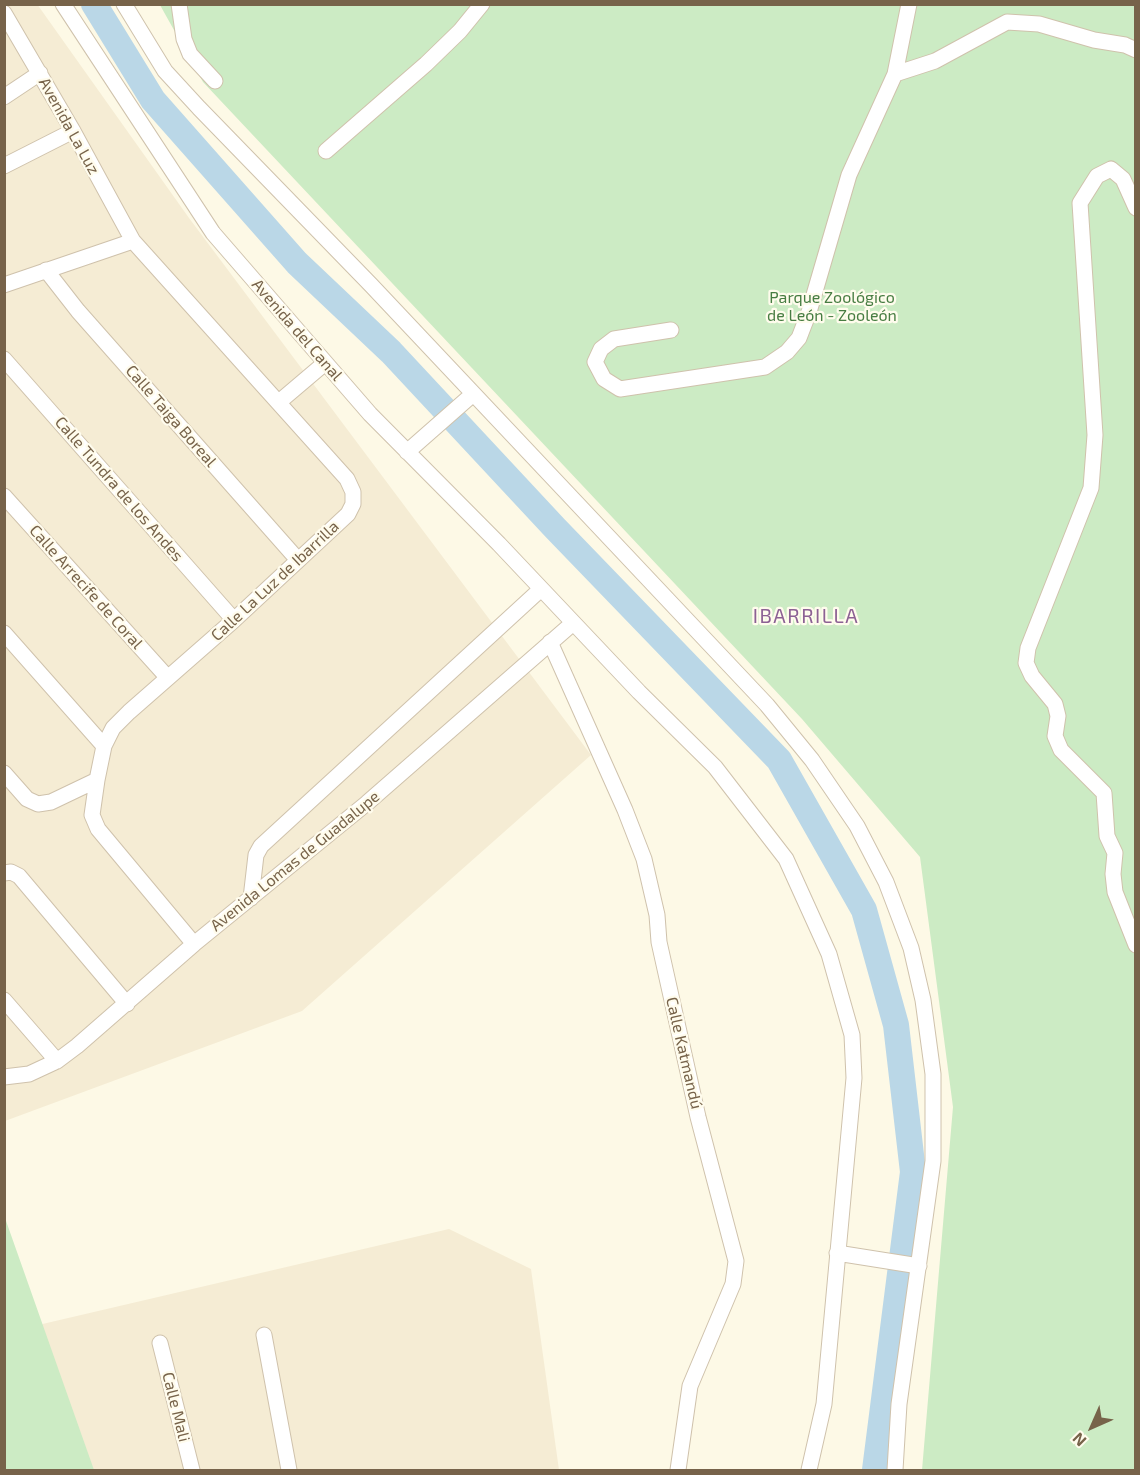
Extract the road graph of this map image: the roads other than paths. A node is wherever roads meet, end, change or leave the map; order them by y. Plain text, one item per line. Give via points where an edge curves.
1 (63, 4) edge
2 (124, 4) edge
3 (179, 4) edge
4 (482, 4) edge
5 (909, 4) edge
6 (4, 12) edge
7 (1132, 43) edge
8 (40, 73) junction
9 (895, 74) junction
10 (215, 81) dead end
11 (4, 97) edge
12 (73, 131) junction
13 (326, 151) dead end
14 (4, 166) edge
15 (1136, 208) edge
16 (133, 241) junction
17 (46, 270) junction
18 (4, 285) edge
19 (671, 330) dead end
20 (4, 359) edge
21 (325, 363) junction
22 (468, 397) junction
23 (279, 402) junction
24 (407, 452) junction
25 (4, 496) edge
26 (298, 560) junction
27 (541, 589) junction
28 (234, 620) junction
29 (573, 623) junction
30 (4, 633) edge
31 (550, 642) junction
32 (168, 678) junction
33 (104, 746) junction
34 (4, 773) edge
35 (97, 780) junction
36 (4, 873) edge
37 (250, 898) junction
38 (194, 945) junction
39 (1136, 945) edge
40 (4, 1000) edge
41 (127, 1004) junction
42 (57, 1061) junction
43 (4, 1077) edge
44 (844, 1253) junction
45 (920, 1266) junction
46 (264, 1335) dead end
47 (160, 1343) dead end
48 (192, 1470) edge
49 (289, 1470) edge
50 (678, 1470) edge
51 (809, 1470) edge
52 (895, 1470) edge

1 - 21 street, Avenida del Canal via 213,233
2 - 22 street via 165,71
3 - 10 street via 190,54
4 - 13 street via 426,64
5 - 9 street
6 - 8 street, Avenida La Luz
7 - 9 street via 1094,40 1039,24 1007,22 935,61
8 - 11 street
8 - 12 street, Avenida La Luz
9 - 19 street via 849,175 809,312 799,338 787,352 765,367 632,388 620,389 604,379 595,362 601,349 614,339
12 - 14 street
12 - 16 street, Avenida La Luz
15 - 39 street via 1123,179 1111,170 1097,176 1080,203 1095,435 1091,488 1028,648 1026,663 1054,704 1058,716 1055,736 1061,750 1104,793 1107,836 1115,853 1115,892
16 - 17 street
16 - 23 street, Calle La Luz de Ibarrilla
17 - 18 street
17 - 26 street, Calle Taiga Boreal
20 - 28 street, Calle Tundra de los Andes
21 - 23 street
21 - 24 street, Avenida del Canal
22 - 24 street
22 - 45 street via 767,705 812,760 862,836 886,882 911,948 933,1074 933,1161
23 - 26 street, Calle La Luz de Ibarrilla via 347,479 353,492 348,514
24 - 27 street, Avenida del Canal
25 - 32 street, Calle Arrecife de Coral
26 - 28 street, Calle La Luz de Ibarrilla
27 - 29 street, Avenida del Canal
27 - 37 street via 261,846 256,855
28 - 32 street, Calle La Luz de Ibarrilla
29 - 31 street, Avenida Lomas de Guadalupe
29 - 44 street, Avenida del Canal via 715,767 786,859 829,954 852,1035 854,1078
30 - 33 street
31 - 37 street, Avenida Lomas de Guadalupe
31 - 50 street, Calle Katmandú via 644,859 698,1117 736,1261 733,1284 690,1386
32 - 33 street, Calle La Luz de Ibarrilla via 114,728
33 - 35 street
34 - 35 street via 27,799 38,804 51,802
35 - 38 street via 92,815 98,829
36 - 41 street via 19,876
37 - 38 street, Avenida Lomas de Guadalupe
38 - 41 street, Avenida Lomas de Guadalupe
40 - 42 street
41 - 42 street, Avenida Lomas de Guadalupe
42 - 43 street, Avenida Lomas de Guadalupe via 29,1074
44 - 45 street
44 - 51 street, Avenida del Canal via 824,1404
45 - 52 street via 899,1404
46 - 49 street
47 - 48 street, Calle Mali

